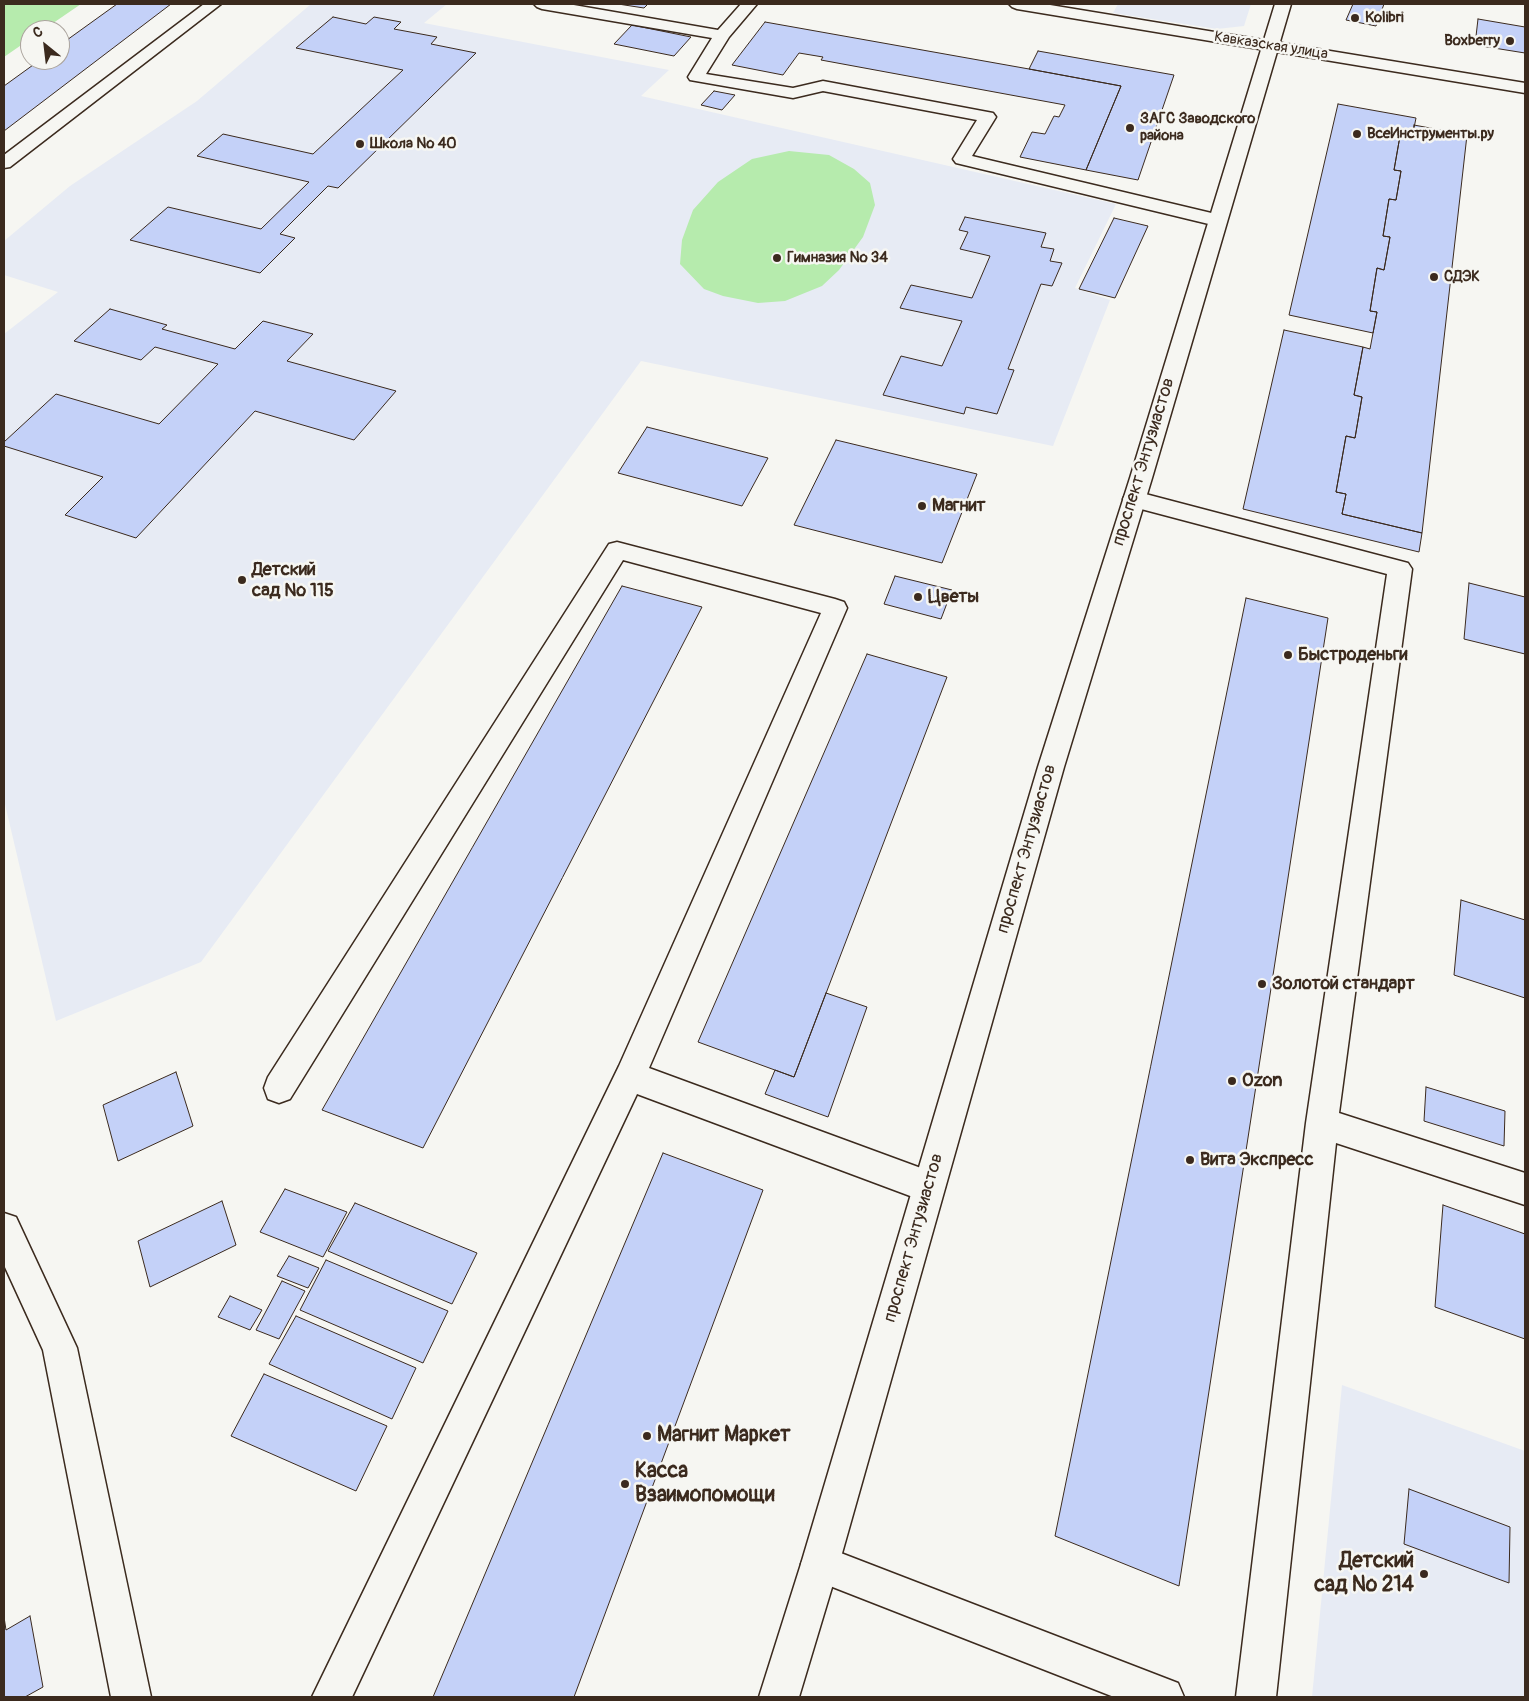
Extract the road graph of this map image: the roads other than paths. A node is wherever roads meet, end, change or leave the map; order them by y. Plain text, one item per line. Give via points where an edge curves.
1 (213, 4) edge
2 (542, 4) edge
3 (749, 4) edge
4 (1017, 4) edge
5 (1283, 4) edge
6 (722, 36) junction
7 (1270, 46) junction
8 (1525, 88) edge
9 (4, 163) edge
10 (1217, 220) junction
11 (1134, 499) junction
12 (630, 1076) junction
13 (279, 1088) dead end
14 (1322, 1123) junction
15 (929, 1187) junction
16 (1525, 1189) edge
17 (4, 1229) edge
18 (820, 1564) junction
19 (131, 1697) edge
20 (332, 1697) edge
21 (779, 1697) edge
22 (1164, 1697) edge
23 (1256, 1697) edge

1 - 9 main road
2 - 6 main road
3 - 6 main road
4 - 7 main road, Кавказская улица
5 - 7 main road, проспект Энтузиастов
6 - 10 main road via 696,77 792,93 823,86 987,117 962,159
7 - 8 main road, Кавказская улица
7 - 10 main road, проспект Энтузиастов
10 - 11 main road, проспект Энтузиастов
11 - 14 main road via 1400,569
11 - 15 main road, проспект Энтузиастов via 1051,767
12 - 13 main road via 835,608 617,550
12 - 15 main road
12 - 20 main road
14 - 16 main road
14 - 23 main road
15 - 18 main road, проспект Энтузиастов
17 - 19 main road via 60,1348
18 - 21 main road, проспект Энтузиастов
18 - 22 main road

